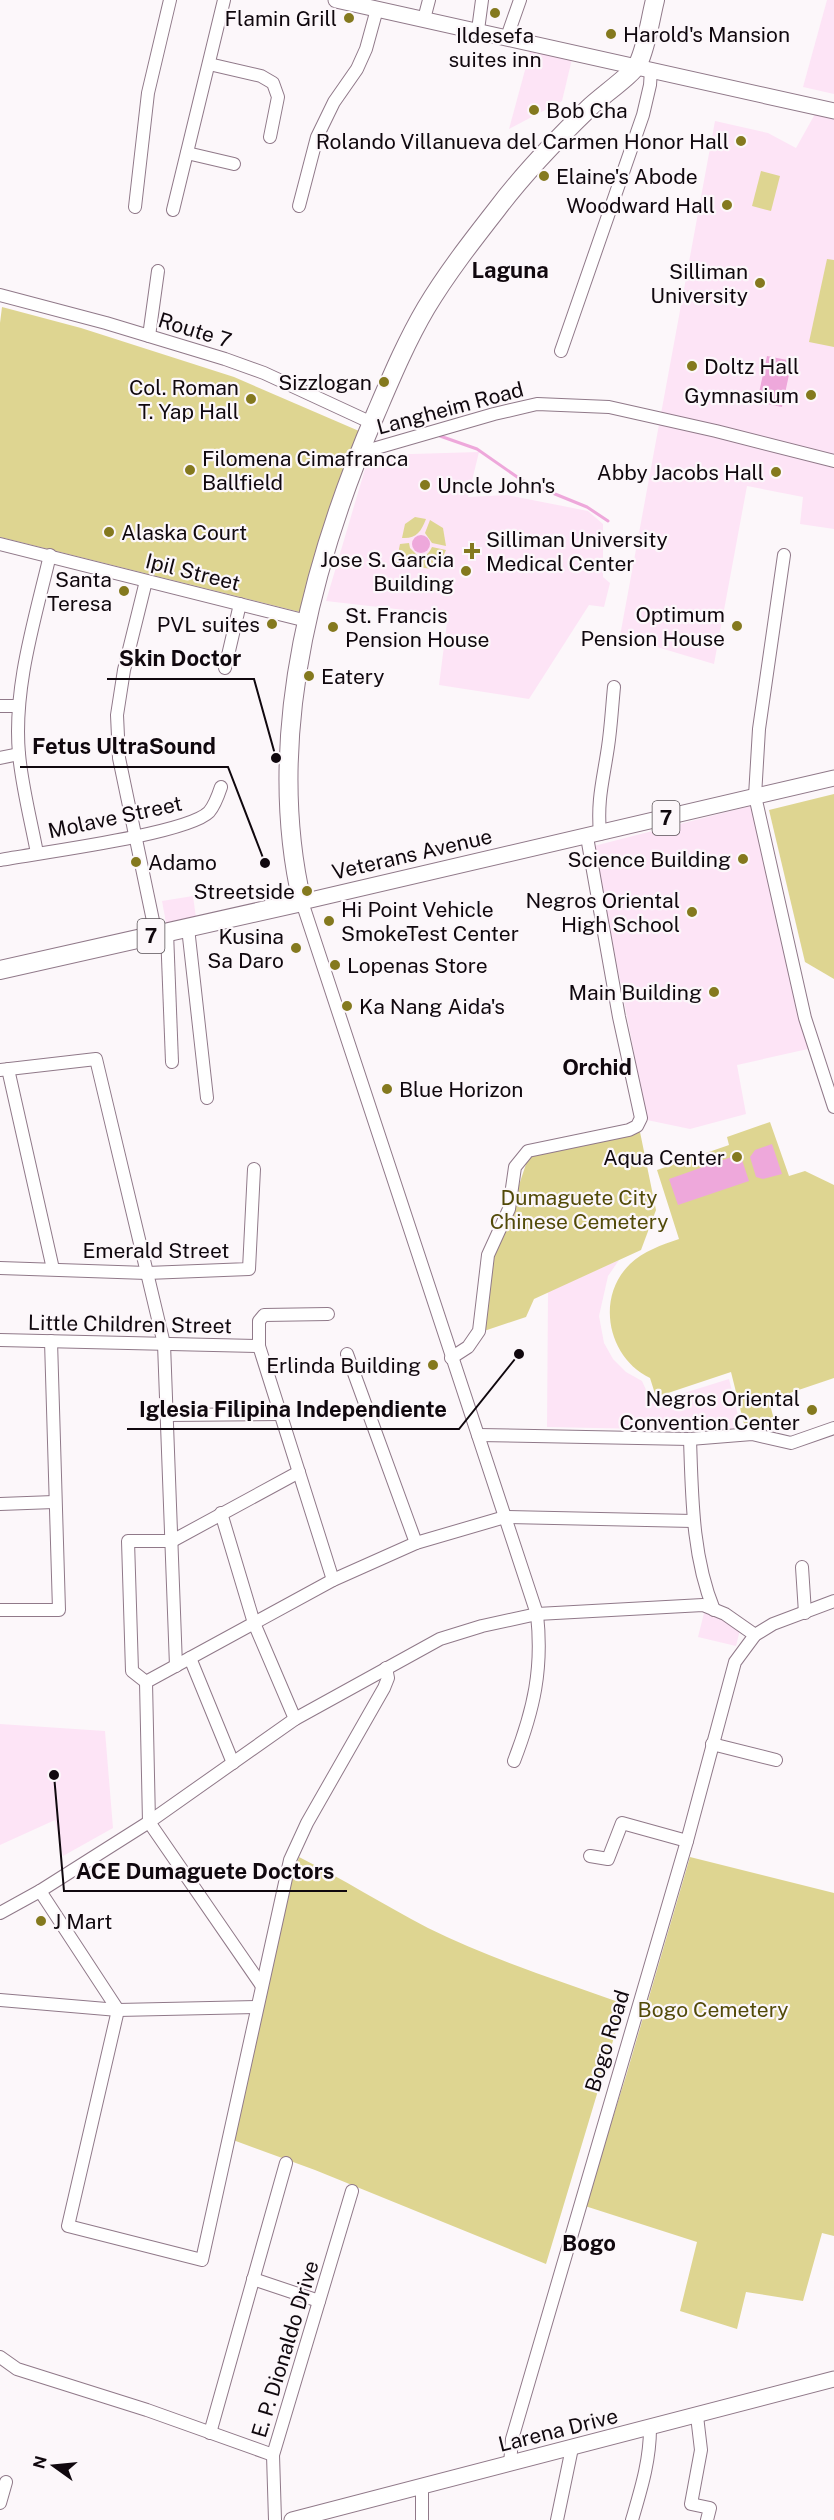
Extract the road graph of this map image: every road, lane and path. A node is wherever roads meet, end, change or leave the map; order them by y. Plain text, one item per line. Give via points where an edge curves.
1 (170, 0) edge
2 (224, 0) edge
3 (336, 0) edge
4 (429, 0) edge
5 (482, 0) edge
6 (520, 0) edge
7 (655, 0) edge
8 (377, 9) junction
9 (424, 19) junction
10 (477, 30) junction
11 (507, 37) junction
12 (209, 64) junction
13 (644, 68) junction
14 (834, 111) edge
15 (270, 137) dead end
16 (187, 153) junction
17 (234, 164) dead end
18 (299, 206) dead end
19 (135, 207) dead end
20 (173, 210) dead end
21 (158, 271) dead end
22 (0, 295) edge
23 (149, 336) junction
24 (561, 351) dead end
25 (372, 423) junction
26 (359, 453) junction
27 (834, 461) edge
28 (0, 544) edge
29 (50, 555) junction
30 (784, 555) dead end
31 (146, 581) junction
32 (240, 604) junction
33 (307, 621) junction
34 (225, 668) dead end
35 (614, 687) dead end
36 (0, 705) edge
37 (19, 706) junction
38 (19, 754) junction
39 (0, 758) edge
40 (834, 778) edge
41 (221, 787) dead end
42 (755, 796) junction
43 (134, 836) junction
44 (593, 836) junction
45 (37, 853) junction
46 (0, 860) edge
47 (302, 902) junction
48 (188, 928) junction
49 (162, 934) junction
50 (0, 970) edge
51 (172, 1062) dead end
52 (4, 1069) edge
53 (207, 1098) dead end
54 (834, 1107) edge
55 (254, 1169) dead end
56 (0, 1268) edge
57 (53, 1269) junction
58 (147, 1273) junction
59 (327, 1314) dead end
60 (0, 1340) edge
61 (51, 1341) junction
62 (164, 1344) junction
63 (259, 1346) junction
64 (348, 1354) dead end
65 (451, 1358) junction
66 (280, 1414) junction
67 (166, 1415) junction
68 (834, 1428) edge
69 (478, 1436) junction
70 (690, 1439) junction
71 (299, 1472) junction
72 (54, 1502) junction
73 (0, 1504) edge
74 (221, 1513) junction
75 (505, 1517) junction
76 (693, 1521) junction
77 (171, 1541) junction
78 (416, 1543) junction
79 (802, 1567) dead end
80 (333, 1580) junction
81 (834, 1601) edge
82 (0, 1610) edge
83 (714, 1610) junction
84 (805, 1613) junction
85 (537, 1614) junction
86 (254, 1623) junction
87 (755, 1635) junction
88 (190, 1658) junction
89 (176, 1666) junction
90 (386, 1668) junction
91 (146, 1682) junction
92 (296, 1719) junction
93 (712, 1744) junction
94 (776, 1760) dead end
95 (514, 1761) dead end
96 (233, 1763) junction
97 (149, 1822) junction
98 (687, 1841) junction
99 (590, 1856) dead end
100 (40, 1891) junction
101 (0, 1913) edge
102 (262, 1986) junction
103 (0, 2000) edge
104 (256, 2007) junction
105 (118, 2010) junction
106 (286, 2163) dead end
107 (352, 2191) dead end
108 (253, 2279) junction
109 (319, 2301) junction
110 (0, 2357) edge
111 (834, 2379) edge
112 (697, 2416) junction
113 (650, 2428) junction
114 (210, 2433) junction
115 (572, 2448) junction
116 (273, 2456) junction
117 (510, 2464) junction
118 (6, 2482) dead end
119 (422, 2486) junction
120 (0, 2503) edge
121 (331, 2515) edge
122 (274, 2520) edge
123 (292, 2520) edge
124 (422, 2520) edge
125 (557, 2520) edge
126 (632, 2520) edge
127 (707, 2520) edge

1 - 19 street via 148,93
2 - 12 street
3 - 8 main road
4 - 9 street
5 - 10 street
6 - 11 street
7 - 13 highway
8 - 9 main road
8 - 18 street via 357,69 334,102 317,137
9 - 10 main road
10 - 11 main road
11 - 13 main road
12 - 15 street via 261,76 273,83 278,97
12 - 16 street
13 - 14 main road
13 - 24 street via 650,85 644,115
13 - 25 highway via 610,89 498,206 446,277 409,340
16 - 17 street
16 - 20 street
21 - 23 street
22 - 23 street, Route 7
23 - 25 street, Route 7 via 264,373
25 - 26 highway
26 - 27 street, Langheim Road via 537,404 609,407
26 - 33 highway via 328,543
28 - 29 street, Ipil Street
29 - 31 street, Ipil Street
29 - 37 street via 28,647
30 - 42 street via 759,729
31 - 32 street, Ipil Street
31 - 43 street via 117,715 119,758
32 - 33 street, Ipil Street
32 - 34 street
33 - 47 highway via 294,695 288,789 291,848
35 - 44 street
36 - 37 street
37 - 38 street
38 - 39 street
38 - 45 street
40 - 42 main road, Veterans Avenue / 7
41 - 43 street, Molave Street via 208,812 196,820
42 - 44 main road, Veterans Avenue / 7
42 - 54 street via 806,1018
43 - 45 street, Molave Street
43 - 49 street
44 - 47 main road, Veterans Avenue / 7
44 - 65 street via 619,1017 641,1118 629,1130 528,1151 515,1167 509,1209 488,1254 479,1331 468,1347
45 - 46 street, Molave Street
47 - 48 highway, Veterans Avenue / 7
47 - 65 street
48 - 49 highway, Veterans Avenue / 7
48 - 53 street
49 - 50 highway, Veterans Avenue / 7
49 - 51 street
52 - 57 street
52 - 58 street via 96,1059
55 - 58 street, Emerald Street via 249,1269
56 - 57 street, Emerald Street
57 - 58 street, Emerald Street
58 - 62 street
59 - 63 street via 264,1315
60 - 61 street, Little Children Street
61 - 62 street, Little Children Street
61 - 72 street
62 - 63 street, Little Children Street
62 - 67 street
63 - 66 street
64 - 78 street
65 - 69 street
66 - 67 street
66 - 71 street
67 - 77 street
68 - 70 street via 791,1443 753,1434
69 - 70 street
69 - 75 street
70 - 76 street
71 - 74 street
71 - 80 street
72 - 73 street
72 - 82 street via 58,1610
74 - 77 street
74 - 86 street
75 - 76 street
75 - 78 street
75 - 85 street
76 - 83 street via 705,1588
77 - 89 street
77 - 91 street via 128,1541 132,1671
78 - 80 street
79 - 84 street
80 - 86 street
81 - 84 street
83 - 85 street via 703,1605
83 - 87 street
84 - 87 street
85 - 90 street via 440,1639
85 - 95 street via 538,1681
86 - 88 street
86 - 92 street
87 - 93 street, Bogo Road via 735,1662
88 - 89 street
88 - 96 street
89 - 91 street
90 - 92 street
90 - 102 street via 384,1688 290,1860
91 - 97 street
92 - 96 street
93 - 94 street
93 - 98 street, Bogo Road
96 - 97 street
97 - 100 street
97 - 102 street
98 - 99 street via 624,1823 608,1859
98 - 117 street, Bogo Road via 512,2439
100 - 101 street
100 - 105 street
102 - 104 street
103 - 105 street
104 - 105 street
104 - 105 street via 202,2260 68,2226
106 - 108 street
107 - 109 street, E. P. Dionaldo Drive
108 - 109 street
108 - 114 street
109 - 116 street, E. P. Dionaldo Drive
110 - 114 street via 17,2369
111 - 112 main road, Larena Drive
112 - 113 main road, Larena Drive
112 - 127 street via 700,2450 691,2504 710,2508
113 - 115 main road, Larena Drive
113 - 126 street via 646,2471
114 - 116 street
115 - 117 main road, Larena Drive
115 - 125 street
116 - 122 street, E. P. Dionaldo Drive
117 - 119 main road, Larena Drive
118 - 120 street
119 - 121 main road, Larena Drive
119 - 124 street
121 - 123 main road, Larena Drive

